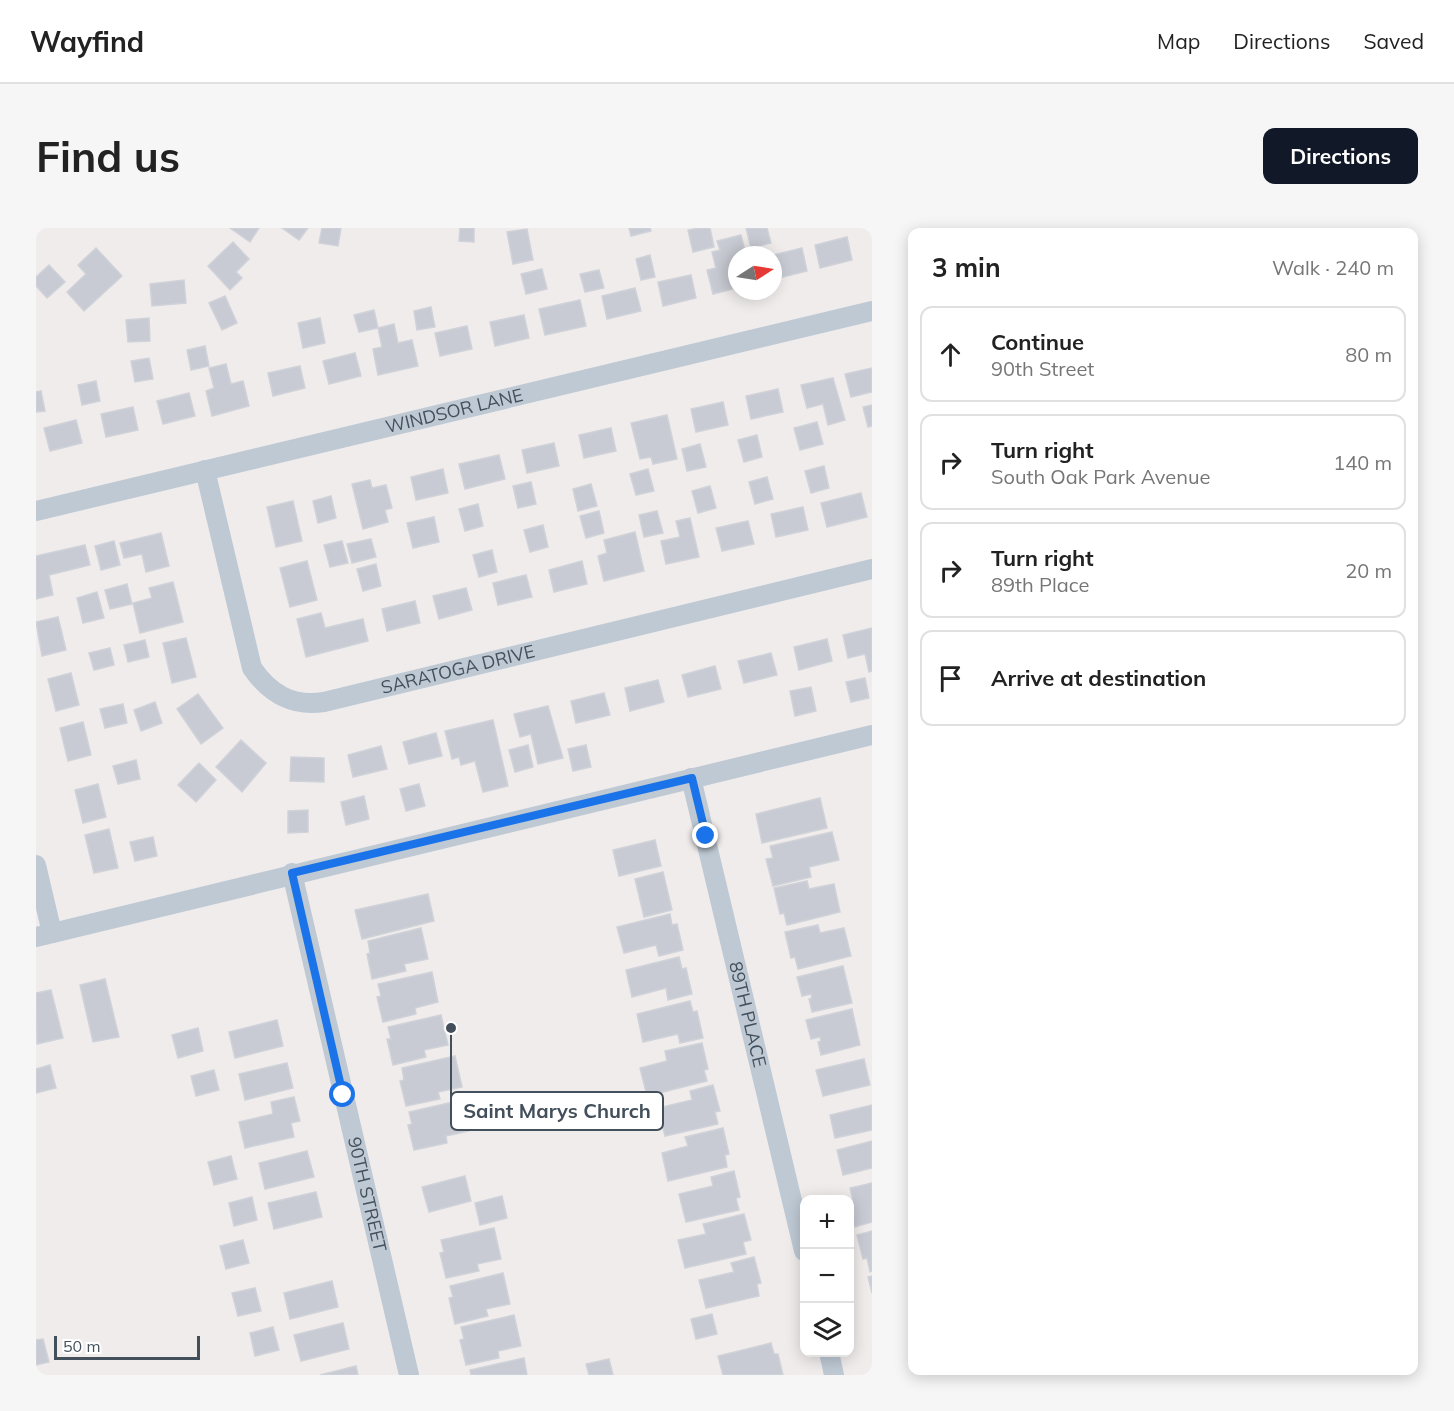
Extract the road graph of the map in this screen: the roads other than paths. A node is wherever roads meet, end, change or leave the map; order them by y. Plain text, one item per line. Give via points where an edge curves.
1 (872, 311) edge
2 (205, 470) junction
3 (36, 510) edge
4 (872, 569) edge
5 (872, 735) edge
6 (692, 778) junction
7 (36, 865) edge
8 (292, 873) junction
9 (44, 935) edge
10 (804, 1249) edge
11 (830, 1357) edge
12 (409, 1375) edge
13 (834, 1375) edge

1 - 2 street, WINDSOR LANE
2 - 3 street, WINDSOR LANE
2 - 4 street, SARATOGA DRIVE via 252,668 272,692 298,702 324,702
5 - 6 street
6 - 8 street
6 - 10 street, 89TH PLACE
7 - 9 street
8 - 9 street
8 - 12 street, 90TH STREET
11 - 13 street

